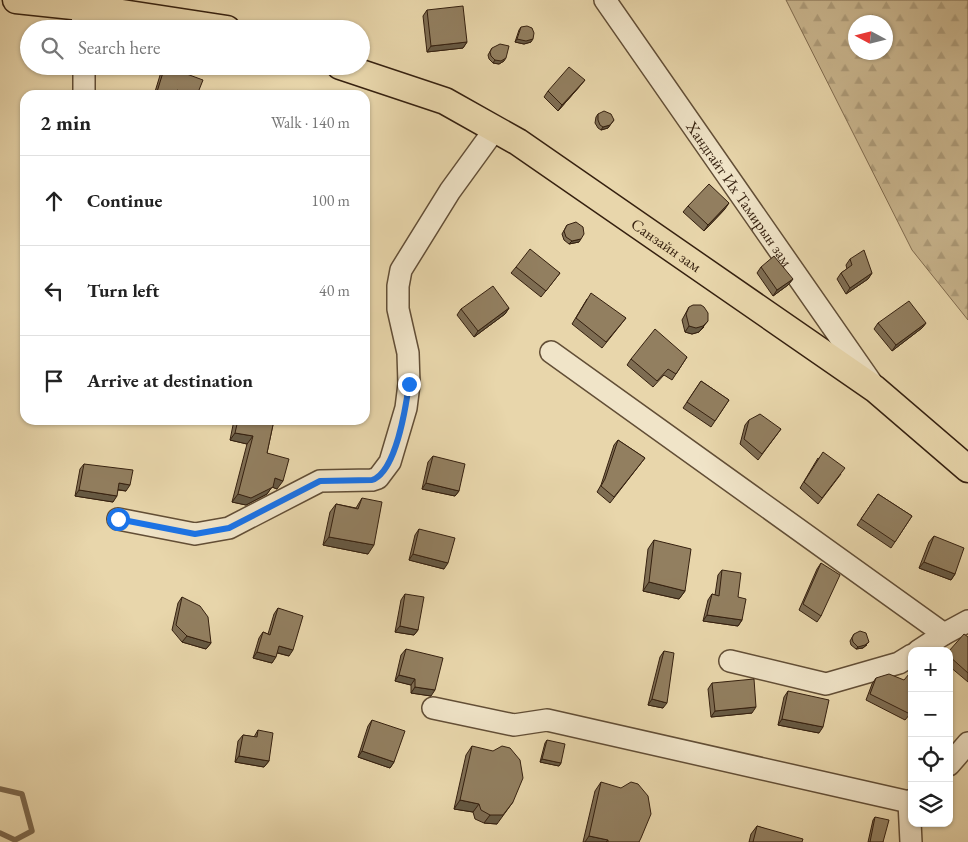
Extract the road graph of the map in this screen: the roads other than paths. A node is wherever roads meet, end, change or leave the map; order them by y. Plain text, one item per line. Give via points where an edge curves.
1 (16, 0) edge
2 (605, 0) edge
3 (83, 18) edge
4 (109, 20) edge
5 (84, 75) edge
6 (367, 75) edge
7 (84, 90) edge
8 (495, 129) junction
9 (551, 352) dead end
10 (875, 389) junction
11 (968, 469) edge
12 (118, 519) dead end
13 (968, 620) edge
14 (944, 634) junction
15 (924, 647) edge
16 (908, 657) edge
17 (730, 661) dead end
18 (432, 708) dead end
19 (968, 743) edge
20 (953, 760) edge
21 (908, 801) edge
22 (911, 827) edge
23 (911, 842) edge

1 - 3 main road
2 - 10 street, Хандгайт Их Тамирын зам
3 - 4 main road
5 - 7 street
6 - 8 main road, Санзайн зам via 445,101
8 - 10 main road, Санзайн зам
8 - 12 street via 450,191 401,270 398,309 408,353 409,384 406,408 390,462 378,478 320,481 229,528 195,534
9 - 14 street
10 - 11 main road, Санзайн зам
13 - 14 street
14 - 15 street
16 - 17 street via 826,684
18 - 21 street via 514,726 547,720
19 - 20 street
22 - 23 street

